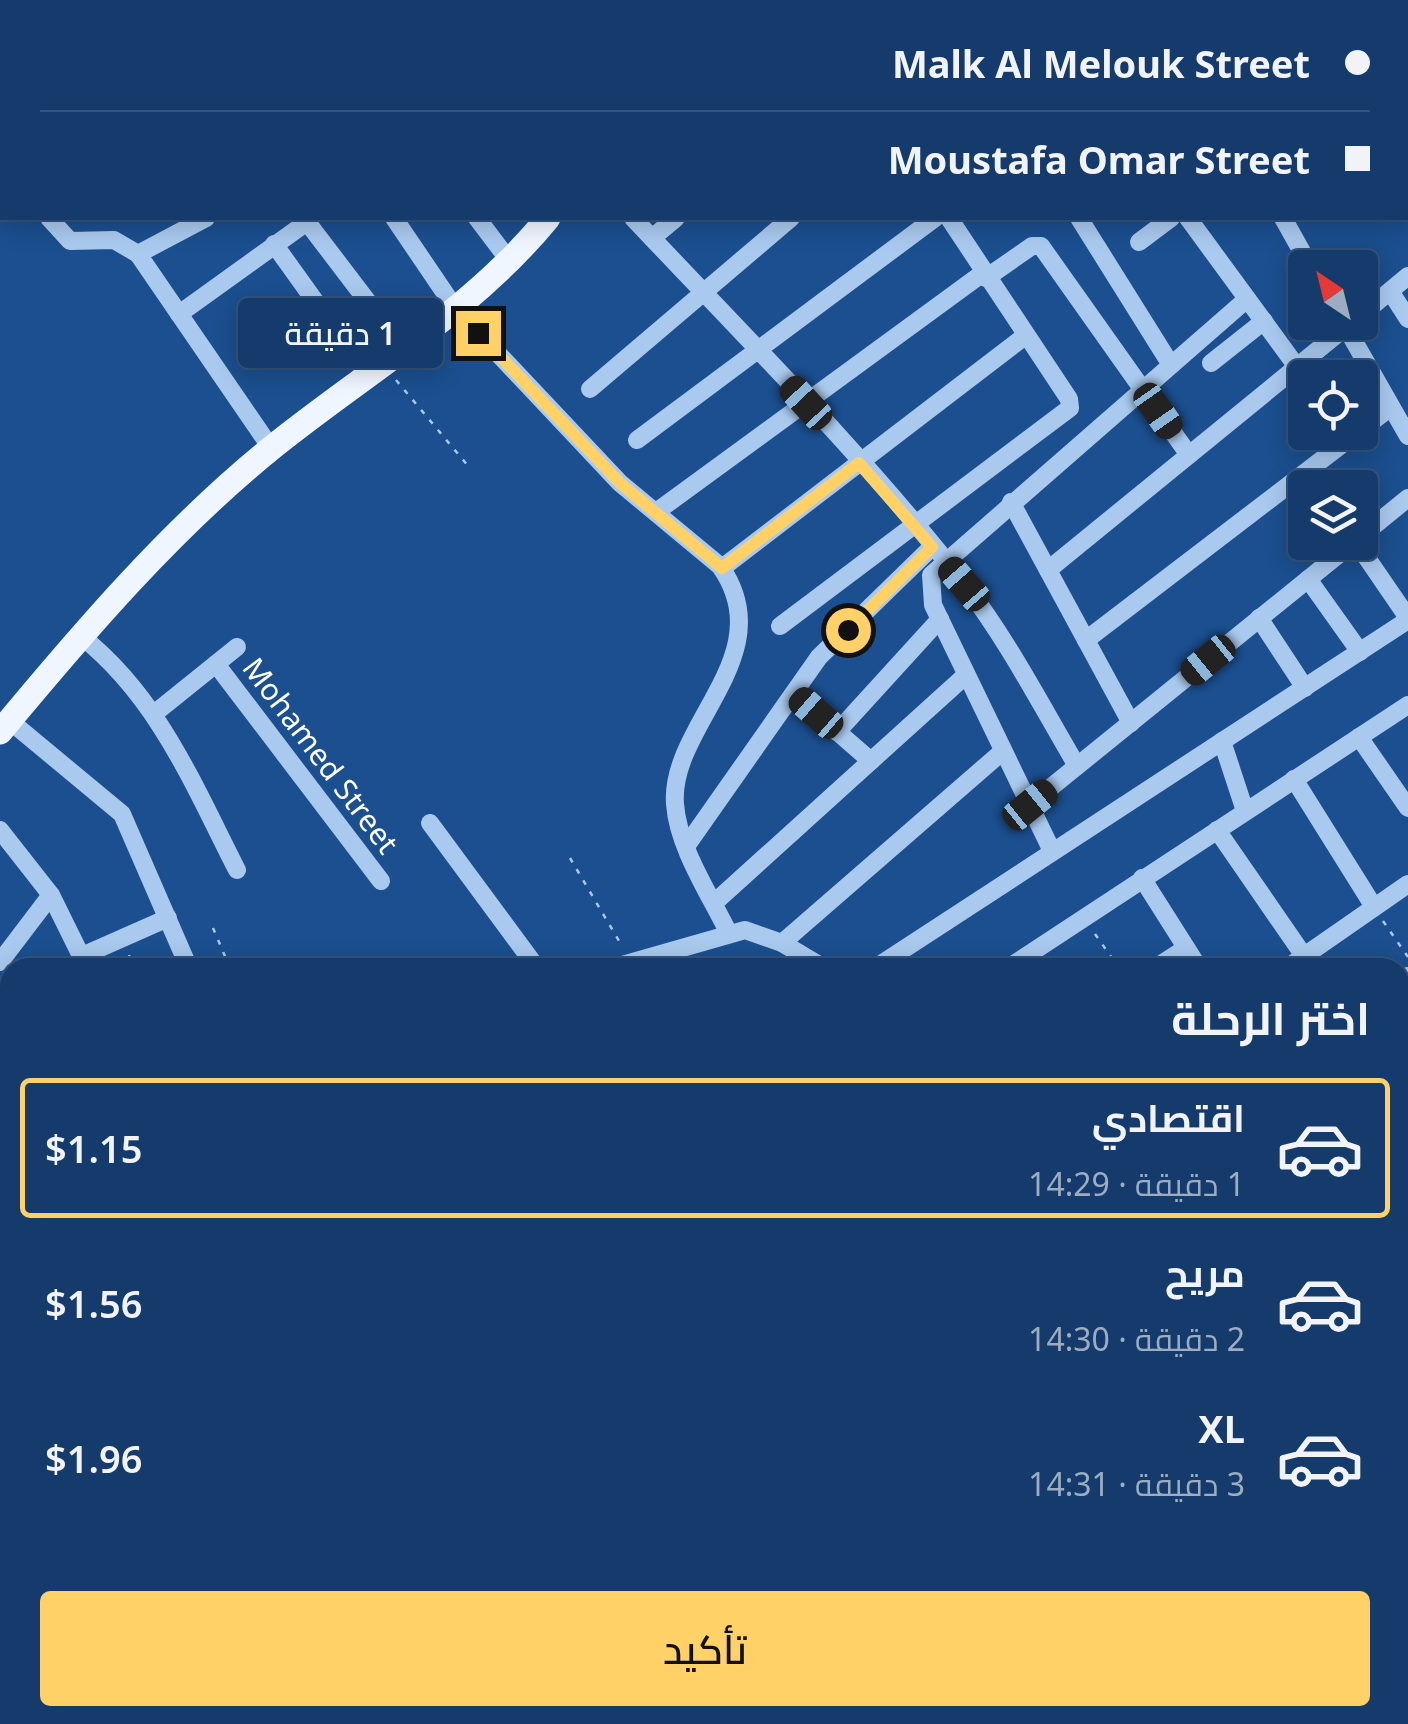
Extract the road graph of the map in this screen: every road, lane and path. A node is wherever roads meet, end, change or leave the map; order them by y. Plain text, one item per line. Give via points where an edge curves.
1 (51, 220) edge
2 (202, 220) edge
3 (395, 220) edge
4 (478, 220) edge
5 (635, 220) edge
6 (674, 220) edge
7 (789, 220) edge
8 (932, 220) edge
9 (1080, 220) edge
10 (1168, 220) edge
11 (1189, 220) edge
12 (1289, 220) edge
13 (957, 221) edge
14 (535, 223) edge
15 (652, 238) junction
16 (1139, 242) dead end
17 (274, 244) junction
18 (1303, 250) edge
19 (138, 254) junction
20 (510, 263) junction
21 (984, 275) junction
22 (1408, 276) edge
23 (1390, 291) junction
24 (704, 293) junction
25 (1248, 299) junction
26 (1378, 300) edge
27 (455, 308) junction
28 (179, 314) junction
29 (1408, 319) edge
30 (1264, 321) junction
31 (1026, 336) junction
32 (1329, 340) edge
33 (1359, 340) edge
34 (403, 348) junction
35 (756, 350) junction
36 (1292, 360) edge
37 (1305, 360) edge
38 (1211, 362) dead end
39 (1171, 366) junction
40 (375, 369) junction
41 (1288, 374) edge
42 (1143, 389) junction
43 (590, 390) dead end
44 (806, 403) junction
45 (1391, 407) junction
46 (1378, 417) edge
47 (1408, 436) edge
48 (637, 440) dead end
49 (271, 448) junction
50 (1335, 450) edge
51 (1189, 455) junction
52 (859, 463) junction
53 (469, 468) dead end
54 (1408, 498) edge
55 (1011, 502) junction
56 (656, 512) junction
57 (1378, 523) edge
58 (912, 524) junction
59 (938, 554) junction
60 (1332, 560) edge
61 (1369, 560) edge
62 (722, 568) junction
63 (1048, 570) junction
64 (1308, 579) junction
65 (1259, 618) junction
66 (1408, 619) edge
67 (940, 620) junction
68 (780, 626) dead end
69 (81, 636) junction
70 (1086, 640) junction
71 (237, 647) dead end
72 (1360, 652) junction
73 (216, 664) junction
74 (966, 675) junction
75 (1305, 688) junction
76 (794, 694) junction
77 (1408, 705) edge
78 (156, 712) junction
79 (1131, 722) junction
80 (5, 726) edge
81 (838, 732) junction
82 (1359, 737) junction
83 (1222, 741) junction
84 (1004, 751) junction
85 (871, 761) junction
86 (1077, 766) junction
87 (1294, 779) junction
88 (1030, 805) junction
89 (1408, 808) edge
90 (1245, 811) junction
91 (430, 823) dead end
92 (0, 830) edge
93 (1217, 830) junction
94 (688, 845) junction
95 (1051, 849) junction
96 (570, 858) dead end
97 (237, 870) dead end
98 (1142, 878) junction
99 (380, 881) dead end
100 (1408, 884) edge
101 (51, 895) junction
102 (714, 904) junction
103 (1374, 907) junction
104 (1084, 916) junction
105 (168, 918) junction
106 (213, 928) dead end
107 (728, 932) junction
108 (782, 944) junction
109 (1186, 948) junction
110 (1304, 956) junction
111 (1408, 957) edge
112 (3, 958) edge
113 (82, 958) edge
114 (92, 958) edge
115 (185, 958) edge
116 (226, 958) edge
117 (530, 958) edge
118 (628, 958) edge
119 (640, 958) edge
120 (797, 958) edge
121 (889, 958) edge
122 (1023, 958) edge
123 (1112, 958) edge
124 (1170, 958) edge
125 (1192, 958) edge
126 (1301, 958) edge

1 - 19 street via 70,241 114,240
2 - 19 street
3 - 27 street
4 - 20 street
5 - 15 street
6 - 15 street
7 - 24 street
8 - 35 street
9 - 39 street
10 - 16 street
11 - 25 street
12 - 18 street
13 - 21 street
14 - 20 main road
15 - 24 street
17 - 28 street
17 - 34 street via 302,224 313,224
17 - 40 street
19 - 28 street
20 - 27 main road
21 - 31 street
21 - 42 street via 1041,246
21 - 44 street
22 - 23 street
23 - 26 street
23 - 29 street
24 - 35 street
24 - 43 street
25 - 30 street
25 - 39 street
27 - 34 main road
27 - 56 street via 620,483
28 - 49 street
30 - 36 street
30 - 38 street
31 - 52 street
31 - 58 street via 1069,400 1069,411
32 - 37 street
33 - 45 street
34 - 40 main road
35 - 44 street
35 - 48 street
39 - 42 street
40 - 49 main road
40 - 53 path
41 - 51 street
42 - 51 street
42 - 55 street
44 - 52 street
44 - 56 street
45 - 46 street
45 - 47 street
49 - 69 main road
50 - 70 street
51 - 63 street
52 - 58 street
52 - 62 street
54 - 57 street
55 - 59 street
55 - 63 street
56 - 62 street
58 - 59 street
58 - 68 street
59 - 67 street via 929,585
59 - 76 street via 819,657
59 - 86 street via 1000,634
60 - 64 street
61 - 66 street
62 - 94 street via 740,604 740,625 727,670 680,770 674,802
63 - 70 street
64 - 65 street
64 - 72 street
65 - 75 street
65 - 79 street
66 - 72 street
67 - 74 street
67 - 81 street
69 - 78 street via 111,659
69 - 80 main road
70 - 79 street
71 - 73 street
72 - 75 street
73 - 78 street
73 - 99 street, Mohamed Street
74 - 84 street
74 - 85 street
75 - 83 street
76 - 81 street
76 - 94 street
77 - 82 street
78 - 97 street
79 - 86 street
80 - 105 street via 122,814
81 - 85 street
82 - 87 street
82 - 89 street
83 - 90 street
83 - 95 street
84 - 88 street
84 - 108 street
85 - 102 street
86 - 88 street
87 - 90 street
87 - 103 street
88 - 95 street
90 - 93 street
91 - 117 street
92 - 101 street
93 - 98 street
93 - 110 street
94 - 102 street
95 - 121 street
96 - 118 path
98 - 104 street
98 - 109 street
100 - 103 street
101 - 112 street
101 - 113 street
102 - 107 street
103 - 110 street
103 - 111 path
104 - 122 street
104 - 123 path
105 - 114 street
105 - 115 street
106 - 116 path
107 - 108 street via 760,933
107 - 119 street
108 - 120 street
109 - 124 street
109 - 125 street
110 - 126 street

